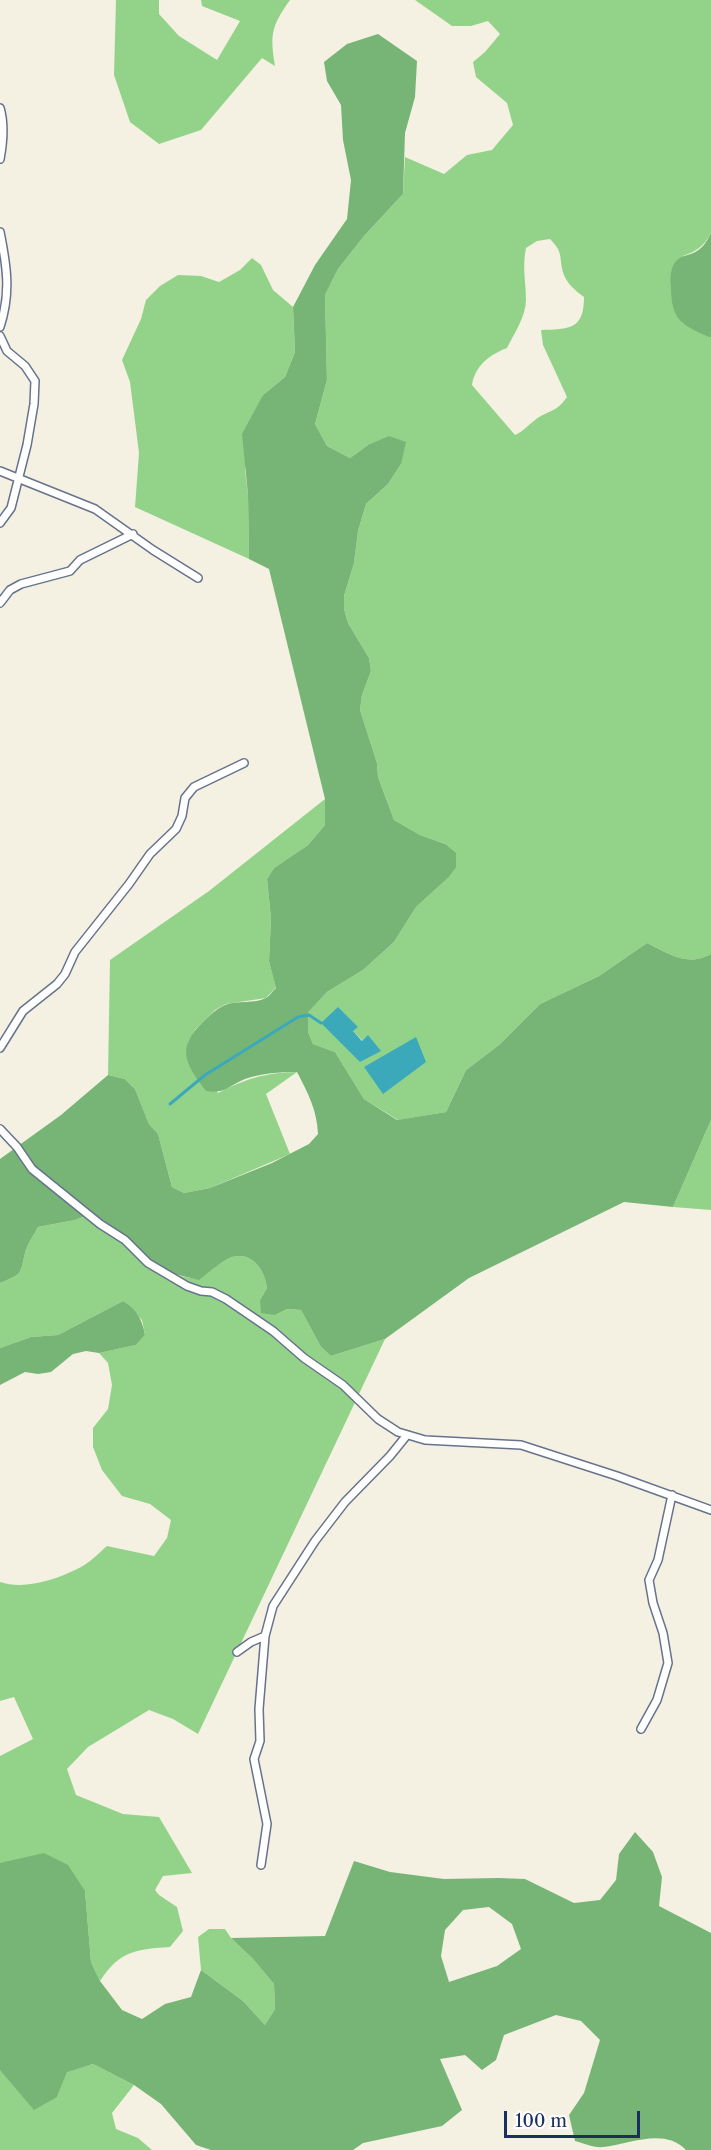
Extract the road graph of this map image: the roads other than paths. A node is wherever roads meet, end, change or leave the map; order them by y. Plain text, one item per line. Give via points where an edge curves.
1 (0, 108) edge
2 (0, 159) edge
3 (0, 232) edge
4 (0, 327) edge
5 (0, 336) edge
6 (0, 471) edge
7 (19, 478) junction
8 (0, 523) edge
9 (133, 534) junction
10 (198, 578) dead end
11 (0, 603) edge
12 (244, 763) dead end
13 (0, 1048) edge
14 (0, 1129) edge
15 (407, 1435) junction
16 (672, 1495) junction
17 (711, 1510) edge
18 (265, 1636) junction
19 (237, 1652) dead end
20 (641, 1729) dead end
21 (261, 1865) dead end

1 - 2 street
3 - 4 street via 7,264 8,298
5 - 7 street via 35,381
6 - 7 street
7 - 8 street via 11,508
7 - 9 street via 95,509
9 - 10 street
9 - 11 street via 80,560 70,571 21,584
12 - 13 street via 194,787 185,798 176,829 150,854 75,952 57,984 23,1011
14 - 15 street via 32,1170 125,1240 148,1263 188,1286 226,1299 343,1385 378,1419
15 - 16 street via 425,1440 521,1445
15 - 18 street via 315,1541 273,1606
16 - 17 street
16 - 20 street via 658,1560 649,1580 668,1663 657,1700
18 - 19 street
18 - 21 street via 260,1741 254,1759 267,1824

